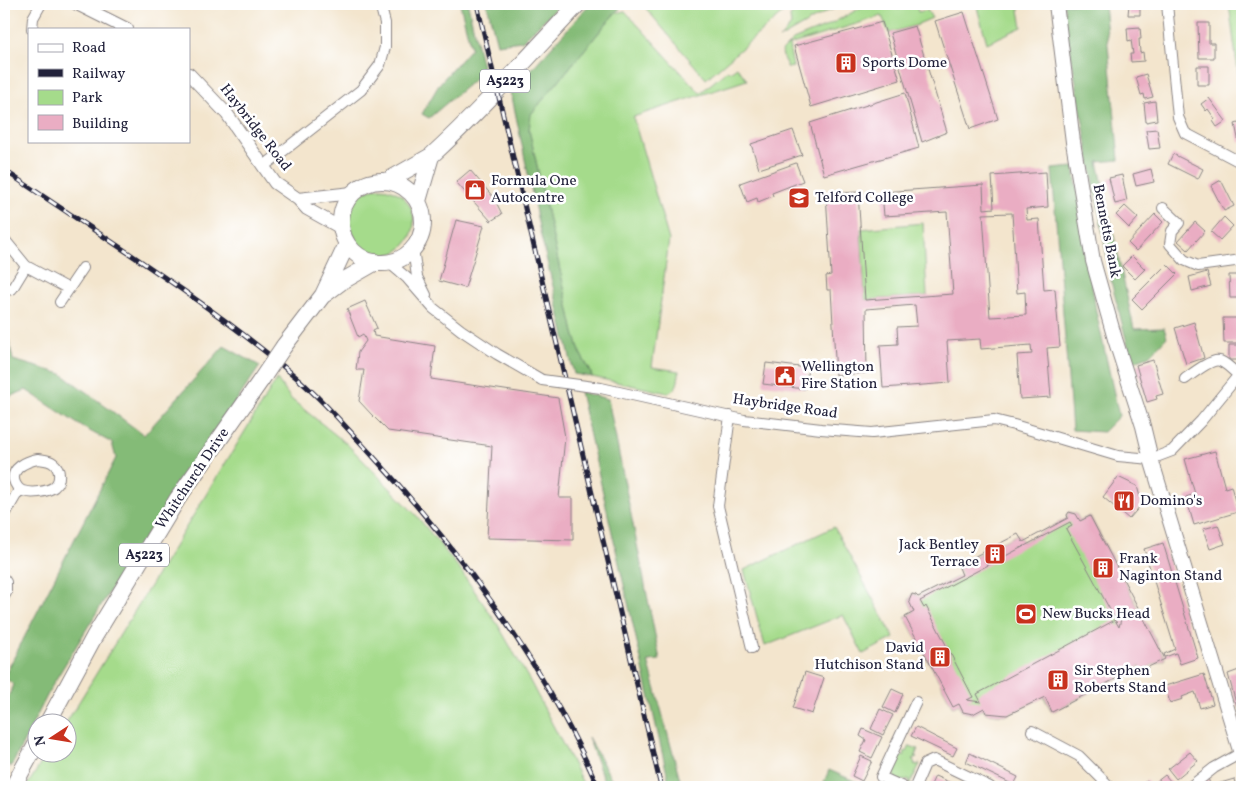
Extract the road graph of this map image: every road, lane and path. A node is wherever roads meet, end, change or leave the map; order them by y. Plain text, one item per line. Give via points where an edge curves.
1 (41, 4) edge
2 (78, 4) edge
3 (380, 4) edge
4 (578, 4) edge
5 (1056, 4) edge
6 (1167, 4) edge
7 (32, 28) edge
8 (125, 28) edge
9 (190, 75) edge
10 (431, 156) junction
11 (1242, 163) edge
12 (264, 166) junction
13 (387, 181) junction
14 (352, 193) junction
15 (298, 199) junction
16 (418, 201) junction
17 (1163, 208) dead end
18 (341, 228) junction
19 (4, 240) edge
20 (347, 244) junction
21 (413, 248) junction
22 (1242, 260) edge
23 (382, 262) junction
24 (26, 266) junction
25 (83, 268) dead end
26 (69, 289) junction
27 (4, 292) edge
28 (323, 295) junction
29 (60, 302) dead end
30 (433, 308) junction
31 (1241, 374) edge
32 (1185, 379) dead end
33 (731, 416) junction
34 (1152, 459) junction
35 (19, 490) junction
36 (4, 516) edge
37 (4, 579) edge
38 (4, 596) edge
39 (752, 648) dead end
40 (916, 702) dead end
41 (52, 714) edge
42 (1032, 731) dead end
43 (1242, 755) edge
44 (28, 760) edge
45 (13, 787) edge
46 (903, 787) edge
47 (915, 787) edge
48 (990, 787) edge
49 (1110, 787) edge
50 (1190, 787) edge

1 - 7 street via 33,18
2 - 8 street
3 - 12 street via 385,23 385,47 380,65 361,90
4 - 10 main road, A5223
5 - 34 main road, Bennetts Bank via 1073,142 1094,261
6 - 11 street via 1178,117 1185,133
9 - 12 street, Haybridge Road via 226,114
10 - 13 main road, A5223
10 - 16 main road, A5223
12 - 15 street, Haybridge Road via 275,183
13 - 14 main road via 362,185
13 - 16 main road via 410,191
14 - 15 street
14 - 18 main road via 341,215
15 - 18 street, Haybridge Road via 307,209
16 - 21 main road via 423,218 420,236
17 - 22 street via 1179,223 1172,232 1170,244 1184,260 1198,266
18 - 20 main road
19 - 24 street
20 - 23 main road via 359,256
20 - 28 main road, Whitchurch Drive / A5223
21 - 23 main road via 402,258
21 - 30 street via 417,277
23 - 28 main road, Whitchurch Drive / A5223 via 341,282
23 - 30 street via 407,278
24 - 26 street
24 - 27 street via 12,289
25 - 26 street
26 - 29 street
28 - 41 main road, Whitchurch Drive / A5223, bridge via 178,498 94,637
30 - 33 street, Haybridge Road, bridge via 480,343 542,380 601,388
31 - 32 street via 1216,361
31 - 34 street via 1172,452
33 - 34 street, Haybridge Road via 821,430 872,433 994,420 1118,456
33 - 39 street via 718,506
34 - 43 main road, Bennetts Bank
35 - 35 street via 14,472 30,460 48,460 59,470 59,480 54,487 34,492
35 - 36 street
37 - 38 street
40 - 46 street via 881,777
42 - 49 street via 1079,756
43 - 50 street via 1214,768
44 - 45 main road
47 - 48 street via 925,764 934,760

